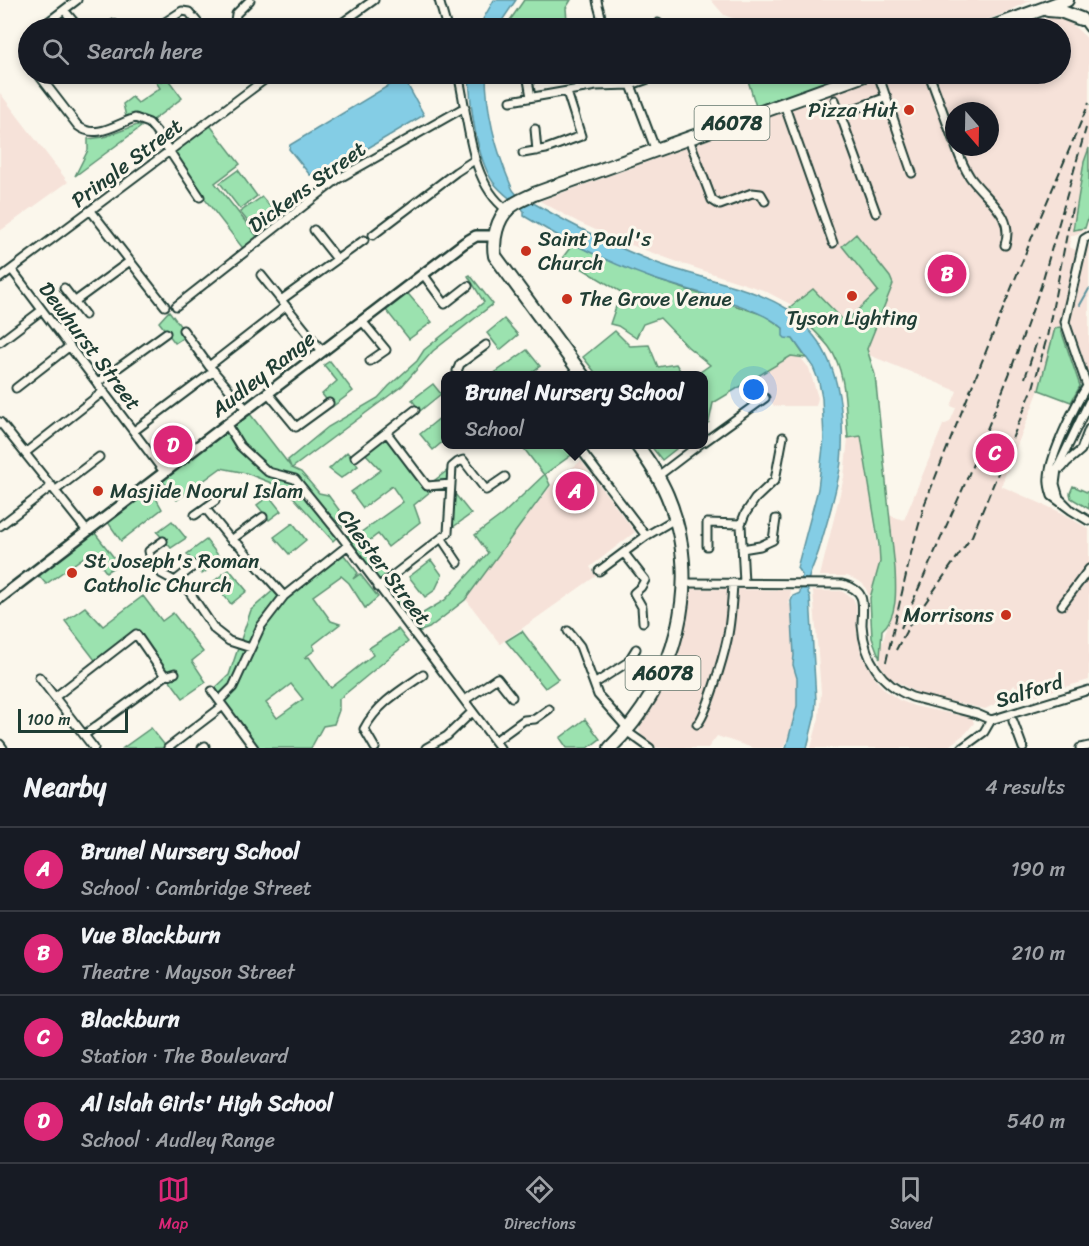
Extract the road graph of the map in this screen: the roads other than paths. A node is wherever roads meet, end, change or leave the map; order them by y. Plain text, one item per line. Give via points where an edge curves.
1 (77, 0) edge
2 (250, 0) edge
3 (439, 0) edge
4 (597, 0) edge
5 (1052, 0) edge
6 (1067, 0) edge
7 (369, 1) edge
8 (1038, 6) edge
9 (64, 10) junction
10 (53, 18) edge
11 (71, 18) edge
12 (171, 18) edge
13 (194, 18) edge
14 (235, 18) edge
15 (347, 18) edge
16 (444, 18) edge
17 (602, 18) edge
18 (1019, 18) edge
19 (1086, 24) edge
20 (46, 84) edge
21 (253, 84) edge
22 (460, 84) edge
23 (529, 84) edge
24 (631, 84) joint
25 (839, 84) edge
26 (882, 84) edge
27 (933, 84) edge
28 (596, 86) joint
29 (567, 92) junction
30 (531, 97) junction
31 (887, 97) junction
32 (835, 100) dead end
33 (511, 101) dead end
34 (784, 104) junction
35 (465, 106) junction
36 (840, 114) junction
37 (945, 118) edge
38 (535, 129) dead end
39 (689, 139) junction
40 (537, 151) junction
41 (656, 151) junction
42 (169, 153) junction
43 (523, 153) dead end
44 (960, 156) edge
45 (476, 159) junction
46 (912, 173) dead end
47 (200, 197) dead end
48 (765, 201) dead end
49 (508, 208) junction
50 (91, 211) junction
51 (876, 213) dead end
52 (314, 230) dead end
53 (374, 235) dead end
54 (495, 236) junction
55 (1087, 238) edge
56 (364, 240) dead end
57 (833, 243) dead end
58 (1005, 245) dead end
59 (337, 259) junction
60 (130, 261) junction
61 (12, 270) junction
62 (423, 274) junction
63 (261, 275) dead end
64 (0, 278) edge
65 (468, 286) dead end
66 (64, 288) dead end
67 (74, 302) junction
68 (284, 303) junction
69 (165, 306) dead end
70 (176, 306) dead end
71 (42, 310) junction
72 (85, 315) dead end
73 (362, 321) junction
74 (183, 330) dead end
75 (166, 333) dead end
76 (0, 342) edge
77 (486, 345) dead end
78 (70, 346) junction
79 (322, 351) junction
80 (370, 362) dead end
81 (212, 368) junction
82 (457, 371) edge
83 (576, 371) edge
84 (97, 383) junction
85 (16, 388) dead end
86 (104, 391) junction
87 (268, 393) junction
88 (765, 398) dead end
89 (1089, 402) edge
90 (329, 403) dead end
91 (247, 410) junction
92 (415, 410) dead end
93 (0, 422) edge
94 (227, 425) junction
95 (1089, 429) edge
96 (134, 431) junction
97 (387, 432) junction
98 (783, 437) dead end
99 (708, 439) edge
100 (639, 449) edge
101 (694, 449) edge
102 (25, 453) junction
103 (583, 453) dead end
104 (99, 457) dead end
105 (355, 457) dead end
106 (164, 472) junction
107 (1056, 475) junction
108 (658, 476) junction
109 (506, 477) dead end
110 (451, 484) junction
111 (54, 488) junction
112 (214, 501) dead end
113 (205, 508) junction
114 (1071, 510) junction
115 (0, 515) edge
116 (195, 515) dead end
117 (263, 517) dead end
118 (675, 519) junction
119 (776, 519) dead end
120 (1089, 520) edge
121 (3, 524) edge
122 (741, 524) junction
123 (87, 531) junction
124 (646, 536) junction
125 (442, 538) junction
126 (231, 540) junction
127 (163, 541) dead end
128 (348, 546) junction
129 (707, 546) dead end
130 (742, 549) junction
131 (624, 553) junction
132 (458, 563) dead end
133 (195, 565) dead end
134 (1089, 569) edge
135 (599, 571) dead end
136 (175, 581) junction
137 (683, 583) junction
138 (733, 583) junction
139 (744, 583) junction
140 (378, 587) junction
141 (284, 596) junction
142 (0, 598) edge
143 (1062, 605) dead end
144 (643, 622) dead end
145 (568, 631) dead end
146 (251, 648) junction
147 (636, 649) dead end
148 (175, 673) dead end
149 (423, 675) dead end
150 (39, 676) dead end
151 (165, 676) junction
152 (594, 684) junction
153 (1089, 690) edge
154 (212, 691) dead end
155 (55, 697) junction
156 (512, 697) dead end
157 (465, 700) junction
158 (221, 703) junction
159 (549, 709) dead end
160 (472, 712) junction
161 (991, 720) junction
162 (1012, 721) dead end
163 (697, 724) dead end
164 (627, 730) junction
165 (84, 735) junction
166 (0, 744) edge
167 (497, 745) edge
168 (1089, 746) edge
169 (170, 747) edge
170 (3, 748) edge
171 (94, 748) edge
172 (254, 748) edge
173 (375, 748) edge
174 (426, 748) edge
175 (609, 748) edge
176 (650, 748) edge
177 (962, 748) edge
178 (1023, 748) edge
179 (1080, 748) edge

1 - 9 street
2 - 14 street
3 - 16 street
4 - 17 street
5 - 8 highway
6 - 8 highway
6 - 19 highway
7 - 15 street
8 - 18 highway
8 - 19 highway via 1060,11
9 - 10 street
9 - 11 street
12 - 13 street via 182,11
20 - 42 street via 83,130 98,133 141,119 156,131
21 - 42 street, Pringle Street
22 - 35 street
23 - 30 street
24 - 28 street
24 - 41 street
25 - 34 highway, A6078
26 - 31 street
27 - 37 street
28 - 29 street
29 - 30 street
29 - 40 street via 580,136
30 - 33 street
31 - 36 street
31 - 46 street
32 - 36 street
34 - 39 highway, A6078
34 - 57 street
35 - 45 street
35 - 70 street, Dickens Street via 338,179
36 - 51 street
38 - 40 street
39 - 41 highway, A6078
39 - 48 street via 712,200 720,205 753,193 761,194
40 - 43 street
41 - 49 highway, A6078 via 534,194
42 - 47 street
42 - 50 street, Pringle Street
44 - 58 street via 971,179 1005,218
45 - 49 street via 488,189 497,202
45 - 53 street
49 - 54 highway
50 - 60 street
50 - 61 street, Pringle Street
52 - 59 street
54 - 62 street, Audley Range via 470,239
54 - 83 highway via 495,256
55 - 114 street via 1065,322 1087,386 1048,476 1052,496
56 - 59 street
59 - 68 street
60 - 67 street
60 - 69 street
61 - 64 street, Pringle Street
61 - 71 street, Dewhurst Street
62 - 65 street via 444,304
62 - 73 street, Audley Range
63 - 68 street
66 - 67 street
67 - 72 street
68 - 79 street
68 - 81 street
71 - 76 street
71 - 78 street, Dewhurst Street
73 - 79 street, Audley Range
73 - 80 street via 386,350
74 - 81 street
75 - 84 street
77 - 82 street via 460,364
78 - 84 street, Dewhurst Street
78 - 85 street
79 - 87 street, Audley Range
81 - 91 street
81 - 96 street
84 - 86 street, Dewhurst Street
86 - 96 street, Dewhurst Street
86 - 102 street
87 - 90 street via 297,427
87 - 91 street, Audley Range
88 - 99 street
89 - 107 street
91 - 94 street, Audley Range
92 - 97 street
93 - 102 street
94 - 106 street, Audley Range
94 - 128 street, Chester Street via 240,446 268,472 295,479
95 - 107 street via 1081,450
96 - 106 street, Dewhurst Street
97 - 105 street
97 - 110 street via 427,486
98 - 122 street via 775,480 755,499
100 - 108 highway, A6078
101 - 108 street
102 - 111 street
103 - 124 street
104 - 111 street
106 - 123 street, Audley Range
107 - 114 street via 1056,492
108 - 118 highway, A6078
109 - 110 street via 486,490 463,460 452,467
110 - 125 street via 449,530
111 - 121 street
111 - 123 street
112 - 113 street
113 - 116 street
113 - 126 street
114 - 120 street
115 - 121 street
117 - 126 street
118 - 124 street
118 - 137 highway, A6078
119 - 130 street via 773,540
122 - 129 street via 707,523
122 - 130 street
123 - 142 street, Audley Range
124 - 131 street
125 - 132 street
125 - 140 street
126 - 141 street
127 - 136 street via 149,551 151,560 162,574
128 - 140 street, Chester Street
128 - 141 street
130 - 139 street
131 - 135 street
131 - 144 street via 645,580 634,593 642,607
133 - 136 street
134 - 143 street
136 - 146 street via 186,587 215,630 229,641
137 - 138 street
137 - 164 highway, A6078 via 679,621 665,670
138 - 139 street
138 - 163 street via 727,642 702,721
139 - 161 street via 850,586 861,598 865,649 876,670 894,688
140 - 157 street, Chester Street
141 - 146 street via 261,626
145 - 152 street via 580,646
146 - 158 street
147 - 152 street via 628,662
148 - 151 street
149 - 173 street via 370,718 364,729
150 - 155 street
151 - 155 street via 136,634
151 - 165 street
152 - 164 street via 598,695
153 - 161 street, Salford
154 - 158 street
155 - 165 street
156 - 157 street via 497,678
157 - 160 street, Chester Street
158 - 169 street
158 - 172 street
159 - 167 street via 535,719 524,720
160 - 167 street, Chester Street
160 - 174 street via 447,736
161 - 177 street, Salford via 984,732
162 - 178 street
164 - 175 highway, A6078
164 - 176 street
165 - 171 street
166 - 170 street
168 - 179 street

